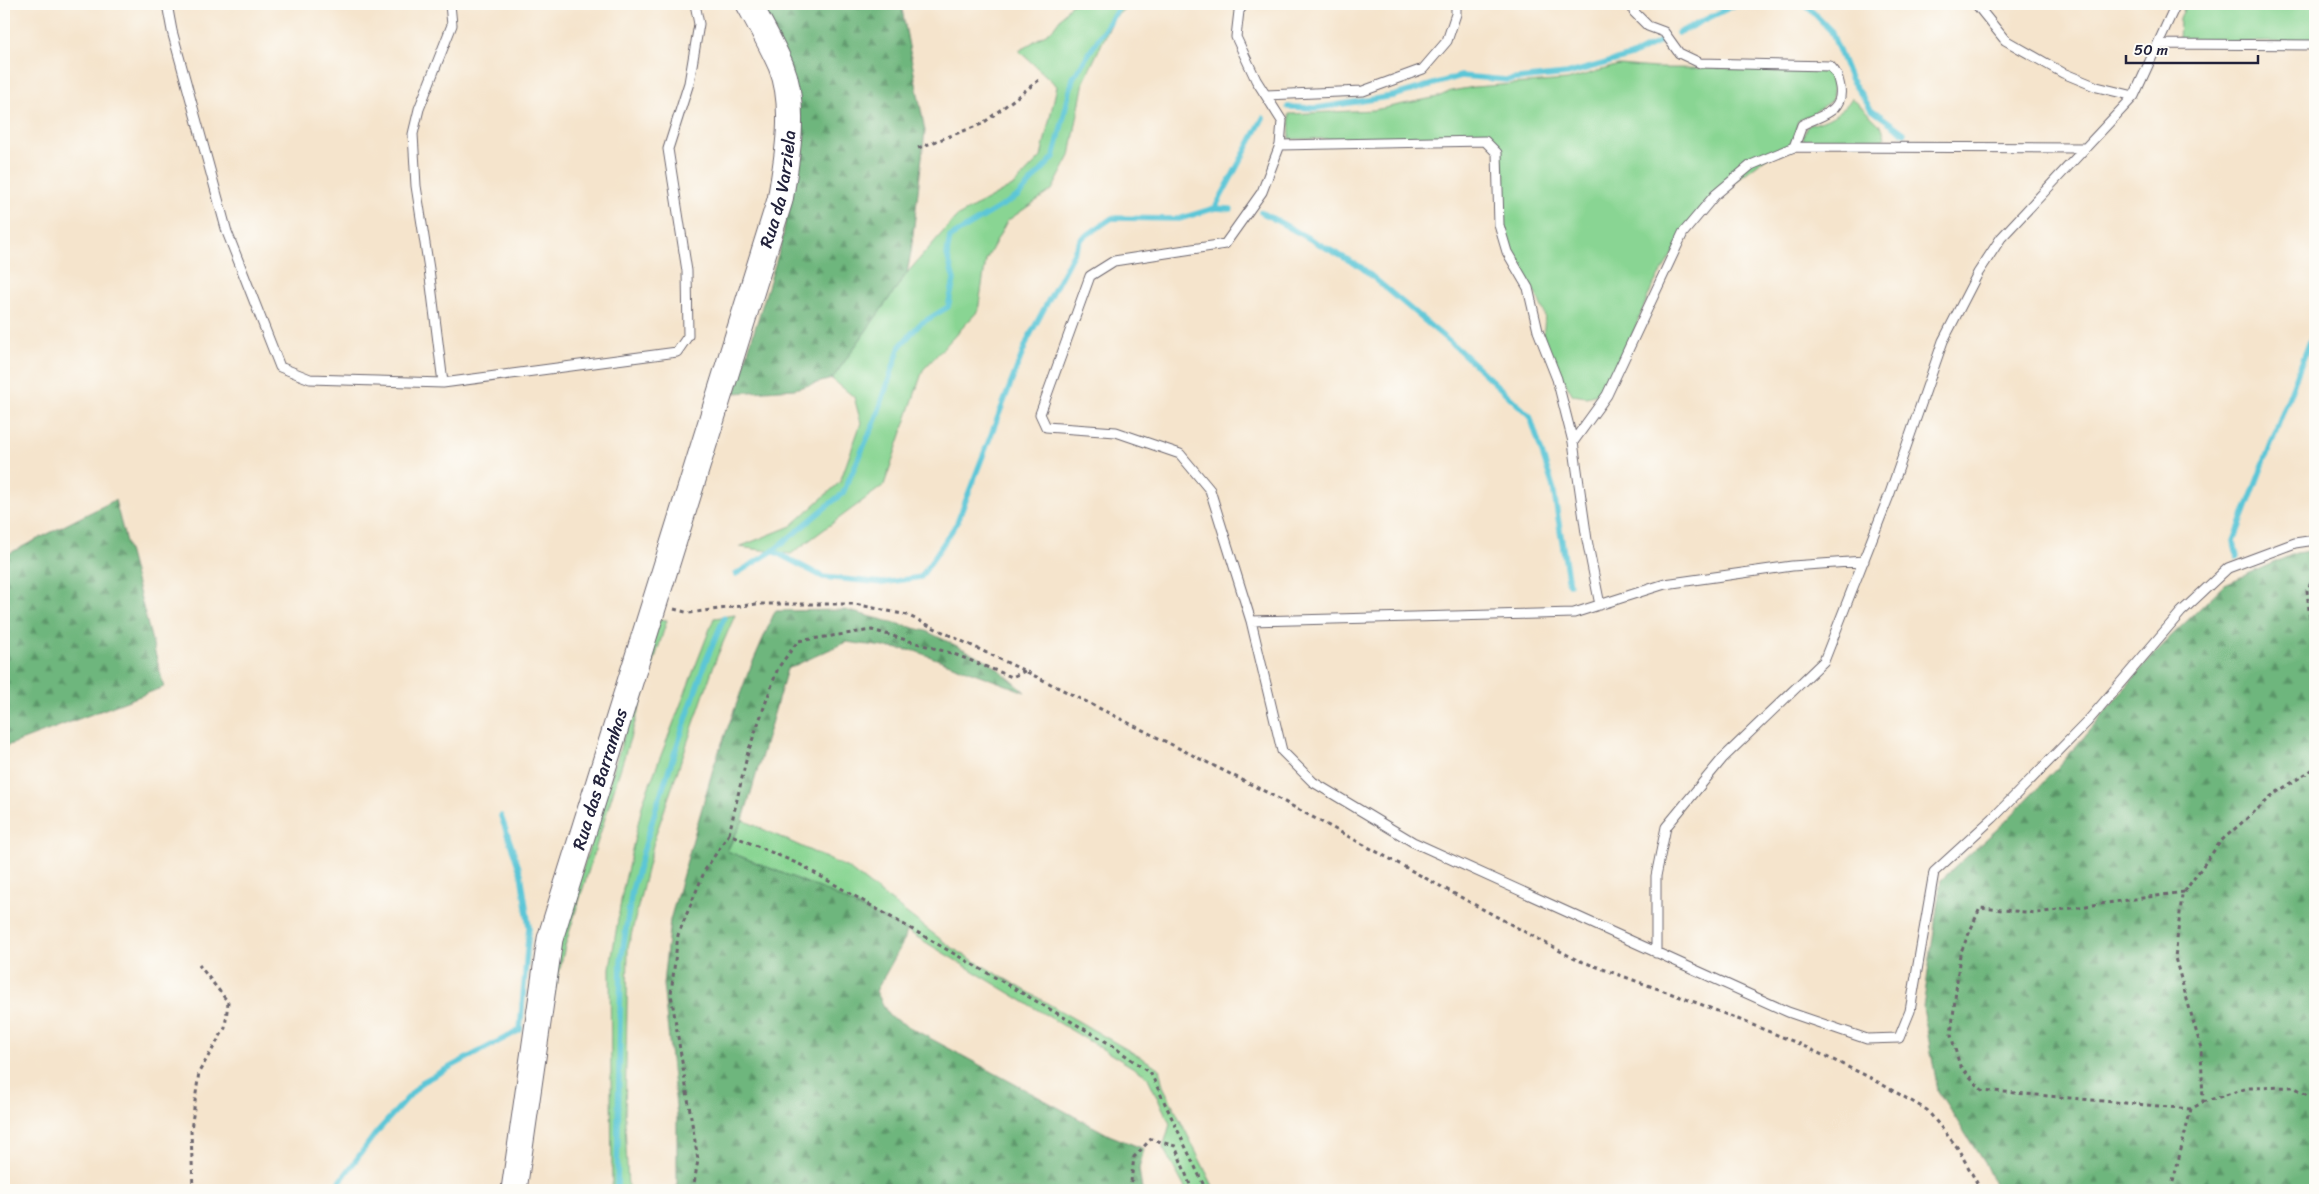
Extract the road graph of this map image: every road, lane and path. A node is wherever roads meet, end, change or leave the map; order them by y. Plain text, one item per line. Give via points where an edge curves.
1 (167, 4) edge
2 (450, 4) edge
3 (694, 4) edge
4 (749, 4) edge
5 (1244, 4) edge
6 (1456, 4) edge
7 (1633, 4) edge
8 (1976, 4) edge
9 (2176, 4) edge
10 (2158, 44) junction
11 (2315, 45) edge
12 (1038, 80) dead end
13 (1266, 95) junction
14 (2134, 96) junction
15 (1280, 145) junction
16 (1794, 147) junction
17 (918, 148) dead end
18 (2084, 148) junction
19 (726, 378) joint
20 (443, 383) junction
21 (1573, 442) junction
22 (2315, 540) edge
23 (1864, 561) junction
24 (2315, 576) edge
25 (655, 605) junction
26 (1600, 605) junction
27 (1251, 621) junction
28 (1025, 671) junction
29 (2315, 671) edge
30 (2315, 768) edge
31 (729, 834) junction
32 (2184, 892) junction
33 (1656, 953) junction
34 (199, 965) dead end
35 (2315, 1100) edge
36 (2203, 1102) junction
37 (2191, 1109) junction
38 (193, 1190) edge
39 (514, 1190) edge
40 (693, 1190) edge
41 (1130, 1190) edge
42 (1192, 1190) edge
43 (1206, 1190) edge
44 (1981, 1190) edge
45 (2171, 1190) edge

1 - 20 lane via 228,232 280,368 310,379
2 - 20 lane via 452,25 419,109 413,134 416,186
3 - 20 lane via 699,24 689,83 668,149 687,271 688,336 677,352
4 - 19 main road, Rua da Varziela via 782,68 788,97 787,160 780,200
5 - 13 lane via 1239,11 1236,37
6 - 13 lane via 1447,41 1423,69 1363,91
7 - 16 lane via 1634,12 1648,26 1664,32 1679,53 1700,63 1830,66 1838,73 1842,98 1836,108 1802,125
8 - 14 lane via 2004,40 2063,73 2097,87
9 - 10 lane
10 - 11 lane
10 - 14 lane
12 - 17 path via 982,124
13 - 15 lane via 1282,121
14 - 18 lane
15 - 21 lane via 1485,141 1497,153 1499,225 1507,252 1528,288
15 - 27 lane via 1262,192 1225,244 1114,261 1090,276 1040,414 1046,428 1116,432 1180,454 1210,490
16 - 18 lane
16 - 21 lane via 1751,165 1715,195 1683,233 1607,395
18 - 23 lane via 2001,238 1978,273 1943,341
19 - 25 main road, Rua das Barranhas
21 - 26 lane via 1586,540
22 - 33 lane via 2294,543 2228,568 2181,612 2087,722 1993,818 1934,872 1910,1011 1899,1038 1866,1039 1788,1012
23 - 26 lane via 1792,566 1665,584
23 - 33 lane via 1824,661 1723,758 1666,826 1656,876
24 - 29 path via 2308,590
25 - 28 path via 689,612 756,604 855,604 907,616
25 - 39 main road, Rua das Barranhas via 550,939
26 - 27 lane via 1574,612
27 - 33 lane via 1282,751 1312,782 1413,842
28 - 31 path via 1012,677 954,654 872,630 798,641 778,668 748,752
28 - 44 path via 1268,792 1575,959 1795,1042 1869,1078 1927,1110 1957,1147
30 - 32 path via 2277,792 2221,841
31 - 40 path via 705,870 678,935 671,994 698,1160
31 - 43 path via 801,865 1110,1044 1151,1074
32 - 36 path via 2175,958 2201,1048
32 - 37 path via 2037,913 1980,908 1960,954 1951,1035 1960,1066 1982,1090
34 - 38 path via 228,1002 225,1028 198,1072 191,1130
35 - 36 path via 2294,1087 2248,1088
36 - 37 path
37 - 45 path
41 - 42 path via 1134,1157 1151,1139 1175,1146

